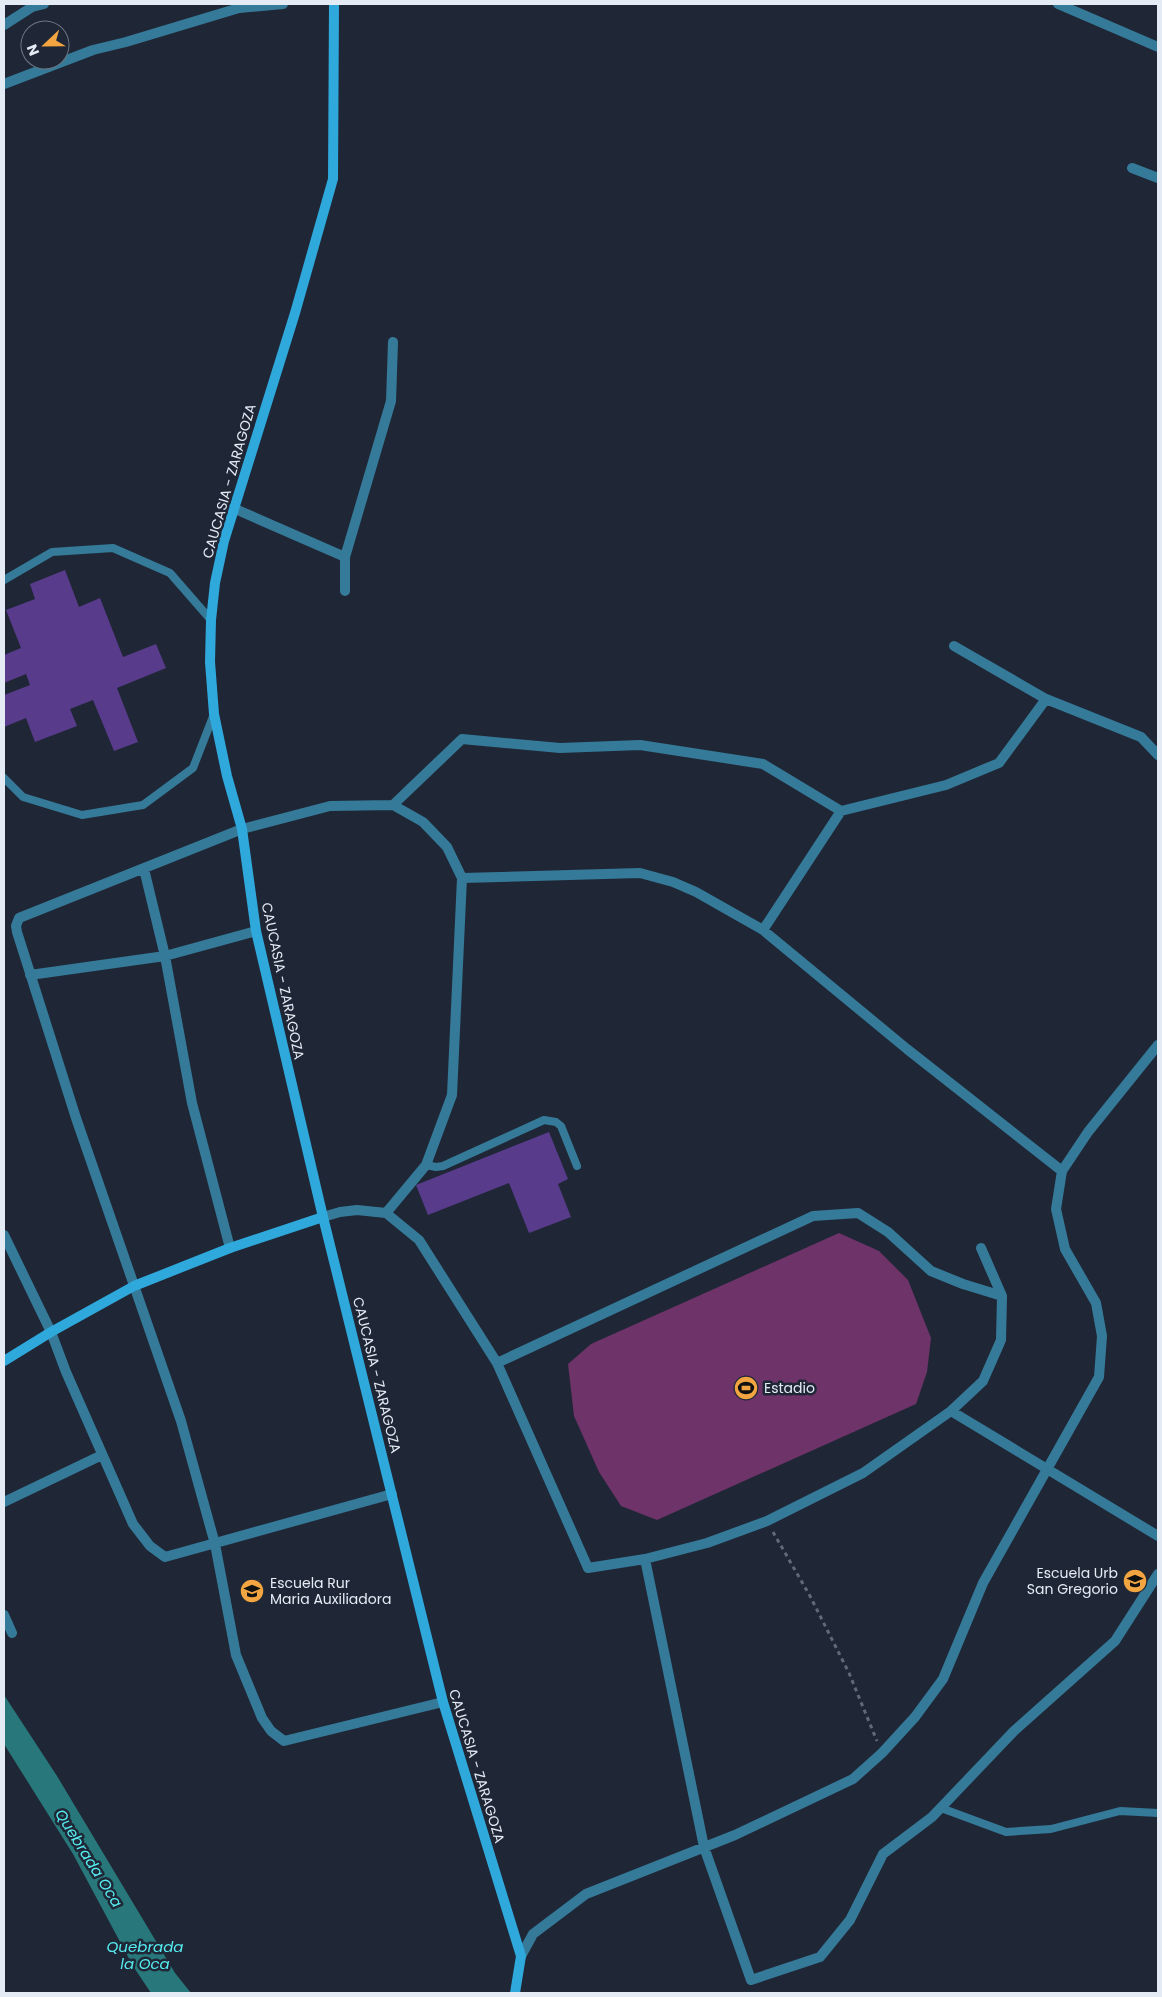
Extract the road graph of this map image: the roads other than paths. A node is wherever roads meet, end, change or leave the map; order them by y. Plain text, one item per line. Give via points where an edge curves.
1 (44, 4) edge
2 (283, 4) edge
3 (334, 4) edge
4 (1058, 4) edge
5 (4, 25) edge
6 (1158, 47) edge
7 (4, 84) edge
8 (1132, 168) dead end
9 (1158, 178) edge
10 (393, 342) dead end
11 (233, 508) junction
12 (345, 557) junction
13 (4, 580) edge
14 (345, 591) dead end
15 (211, 620) junction
16 (954, 646) dead end
17 (1046, 699) junction
18 (214, 714) junction
19 (1158, 755) edge
20 (4, 778) edge
21 (393, 805) junction
22 (841, 811) junction
23 (242, 829) junction
24 (144, 869) junction
25 (462, 878) junction
26 (763, 930) junction
27 (256, 931) junction
28 (165, 956) junction
29 (30, 975) junction
30 (1158, 1045) edge
31 (426, 1164) junction
32 (577, 1166) dead end
33 (1062, 1171) junction
34 (386, 1213) junction
35 (323, 1217) junction
36 (4, 1235) edge
37 (230, 1248) junction
38 (981, 1248) dead end
39 (134, 1286) junction
40 (1002, 1296) junction
41 (52, 1332) junction
42 (4, 1361) edge
43 (497, 1363) junction
44 (951, 1411) junction
45 (102, 1454) junction
46 (1049, 1468) junction
47 (392, 1494) junction
48 (4, 1502) edge
49 (1158, 1536) edge
50 (215, 1544) junction
51 (645, 1559) junction
52 (1158, 1574) edge
53 (4, 1614) edge
54 (12, 1634) dead end
55 (442, 1702) junction
56 (941, 1808) junction
57 (1158, 1813) edge
58 (704, 1848) junction
59 (521, 1956) junction
60 (515, 1993) edge

1 - 5 street via 32,7
2 - 7 street via 239,8 93,50
3 - 11 main road, CAUCASIA - ZARAGOZA via 333,179 295,313
4 - 6 street
8 - 9 street
10 - 12 street via 391,401
11 - 12 street
11 - 15 main road, CAUCASIA - ZARAGOZA via 217,574
12 - 14 street
13 - 15 lane via 52,552 113,548 170,572
15 - 18 main road, CAUCASIA - ZARAGOZA
16 - 17 street
17 - 19 street via 1141,737
17 - 22 street via 999,763 946,785
18 - 20 lane via 193,768 143,805 82,815 23,797
18 - 23 main road, CAUCASIA - ZARAGOZA
21 - 22 street via 462,739 560,748 640,745 764,764
21 - 23 street via 330,806
21 - 25 street via 423,822 447,847
22 - 26 street
23 - 24 street
23 - 27 main road, CAUCASIA - ZARAGOZA
24 - 28 street
24 - 29 street via 19,918 17,932
25 - 26 street via 640,873 681,885
25 - 31 street via 452,1096
26 - 33 street
27 - 28 street
27 - 35 main road, CAUCASIA - ZARAGOZA
28 - 29 street
28 - 37 street via 192,1103
29 - 39 street
30 - 33 street via 1088,1132
31 - 32 lane via 443,1166 544,1120 561,1126
31 - 34 street
33 - 46 street via 1056,1209 1065,1249 1096,1303 1102,1336 1099,1377
34 - 35 street via 358,1210
34 - 43 street via 419,1240
35 - 37 main road
35 - 47 main road, CAUCASIA - ZARAGOZA
36 - 41 street
37 - 39 main road
38 - 40 street
39 - 41 main road
39 - 50 street via 180,1421
40 - 43 street via 931,1271 888,1232 858,1214 813,1216
40 - 44 street via 1001,1340 983,1381
41 - 42 main road
41 - 45 street
43 - 51 street via 588,1568
44 - 46 street
44 - 51 street via 863,1473 766,1521 707,1543
45 - 48 street
45 - 50 street via 133,1524 150,1546 165,1557
46 - 49 street
46 - 58 street via 983,1584 943,1679 915,1717 882,1753 852,1779
47 - 50 street
47 - 55 main road, CAUCASIA - ZARAGOZA
50 - 55 street via 236,1655 262,1718 284,1741
51 - 58 street
52 - 56 street via 1115,1641 1014,1731
53 - 54 street
55 - 59 main road, CAUCASIA - ZARAGOZA
56 - 57 lane via 1006,1832 1051,1829 1120,1812
56 - 58 street via 883,1854 850,1920 820,1957 751,1980
58 - 59 street via 586,1894 533,1934
59 - 60 main road

